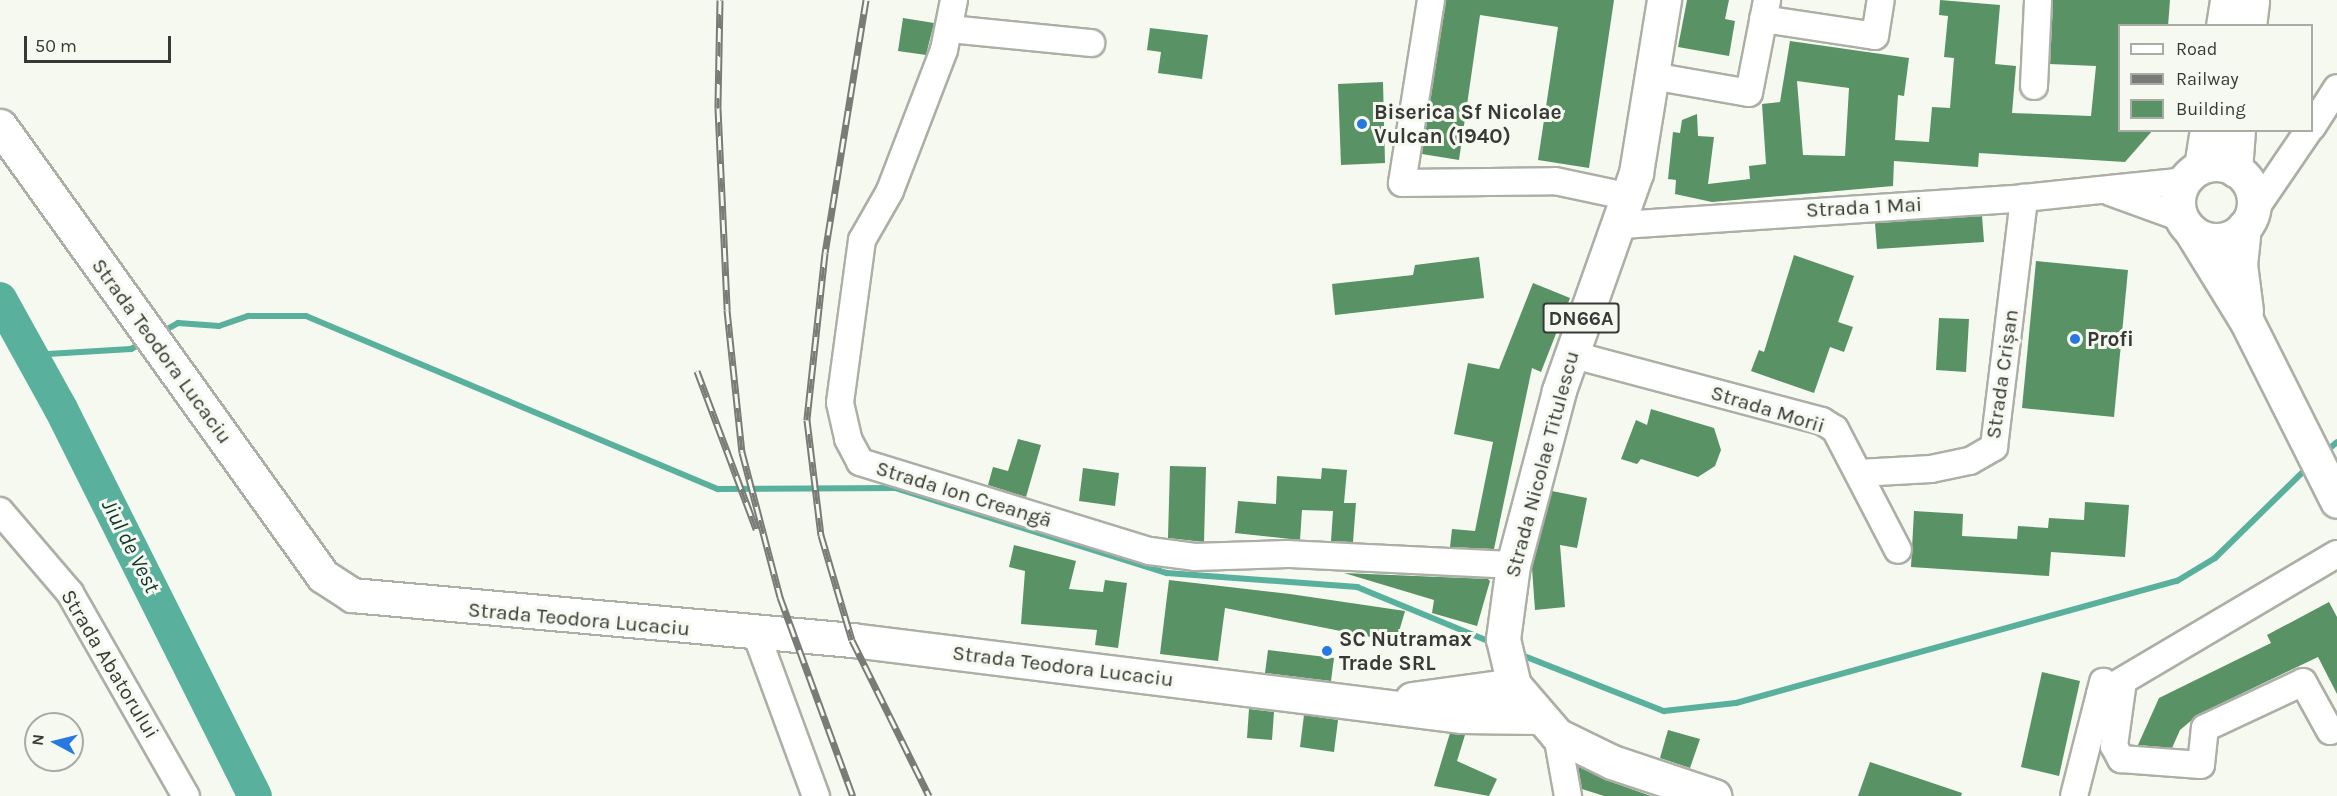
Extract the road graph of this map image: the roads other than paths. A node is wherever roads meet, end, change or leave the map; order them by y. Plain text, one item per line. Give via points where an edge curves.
1 (954, 0) edge
2 (1431, 0) edge
3 (1664, 0) edge
4 (1881, 0) edge
5 (2038, 0) edge
6 (2228, 0) edge
7 (2252, 0) edge
8 (1765, 9) edge
9 (2223, 24) edge
10 (2249, 24) edge
11 (950, 29) junction
12 (1091, 44) dead end
13 (1652, 76) junction
14 (2034, 86) dead end
15 (2337, 88) edge
16 (2313, 124) edge
17 (0, 126) edge
18 (2206, 132) edge
19 (2238, 132) edge
20 (2308, 132) edge
21 (2286, 166) junction
22 (2193, 174) junction
23 (2240, 174) junction
24 (2107, 191) junction
25 (2024, 198) junction
26 (1626, 211) junction
27 (2248, 221) junction
28 (2186, 225) junction
29 (2247, 322) junction
30 (1570, 354) junction
31 (1859, 473) junction
32 (2337, 501) edge
33 (0, 511) edge
34 (1898, 550) dead end
35 (2337, 554) edge
36 (1513, 565) junction
37 (757, 636) junction
38 (1508, 660) junction
39 (2109, 686) junction
40 (1392, 705) junction
41 (1547, 726) junction
42 (2335, 735) edge
43 (186, 796) edge
44 (816, 796) edge
45 (1568, 796) edge
46 (1714, 796) edge
47 (2074, 796) edge

1 - 11 street, Strada Ion Creangă
2 - 26 street, Strada 1 Mai via 1402,183 1555,181
3 - 13 main road, Strada Nicolae Titulescu / DN66A
4 - 8 street via 1875,36
5 - 14 street
6 - 9 main road
7 - 10 main road
8 - 13 street via 1749,93
11 - 12 street
11 - 36 street, Strada Ion Creangă via 890,190 862,240 840,403 848,439 860,462 1150,551 1195,557 1288,554
13 - 26 main road, Strada Nicolae Titulescu / DN66A
15 - 16 street
17 - 37 main road, Strada Teodora Lucaciu via 323,576 352,595
18 - 22 main road
19 - 23 main road
20 - 21 street
21 - 23 street
21 - 27 street
22 - 23 main road
22 - 24 street, Strada 1 Mai
22 - 28 main road via 2178,206
23 - 27 main road
24 - 25 street, Strada 1 Mai
24 - 28 street, Strada 1 Mai
25 - 26 street, Strada 1 Mai
25 - 31 street, Strada Crișan via 1994,447 1970,460 1931,469
26 - 30 main road, Strada Nicolae Titulescu / DN66A
27 - 28 main road via 2212,240
27 - 29 main road via 2240,264
28 - 29 main road
29 - 32 main road
30 - 31 street, Strada Morii via 1822,421 1835,429
30 - 36 main road, Strada Nicolae Titulescu / DN66A
31 - 34 street, Strada Morii
33 - 43 street, Strada Abatorului via 70,593
35 - 39 street
36 - 38 main road, Strada Nicolae Titulescu / DN66A
37 - 40 main road, Strada Teodora Lucaciu via 852,640
37 - 44 street
38 - 40 main road, Strada Teodora Lucaciu
38 - 41 main road
39 - 42 street via 2114,746 2121,759 2201,765 2205,728 2303,682
39 - 47 street
40 - 41 main road, Strada Teodora Lucaciu
41 - 45 street
41 - 46 main road via 1612,762

